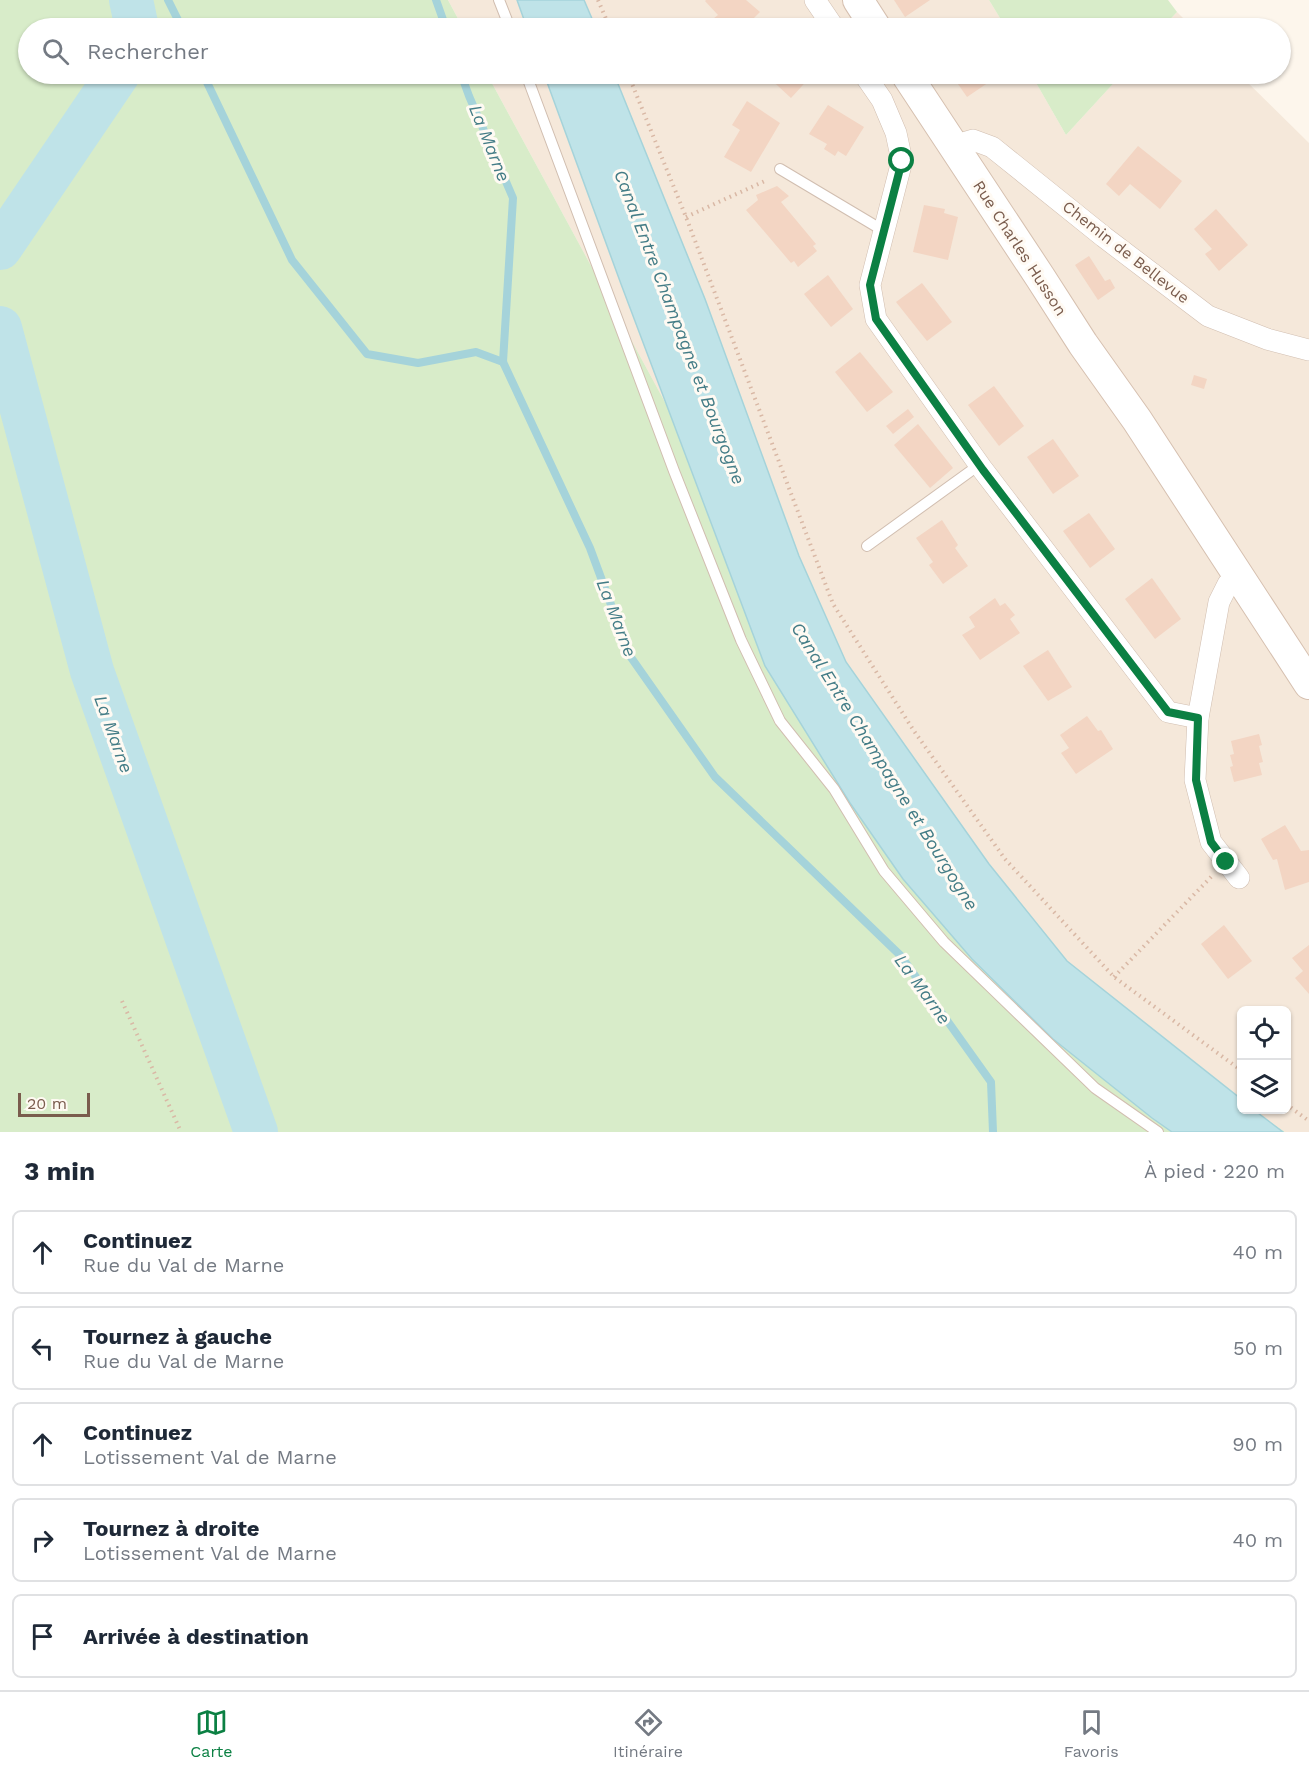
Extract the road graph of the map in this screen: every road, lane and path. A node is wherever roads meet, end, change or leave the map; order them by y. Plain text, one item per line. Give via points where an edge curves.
1 (499, 0) edge
2 (598, 0) edge
3 (815, 0) edge
4 (858, 0) edge
5 (506, 18) edge
6 (606, 18) edge
7 (827, 18) edge
8 (870, 18) edge
9 (530, 84) edge
10 (632, 84) edge
11 (871, 84) edge
12 (913, 84) edge
13 (953, 146) junction
14 (780, 169) joint
15 (686, 217) junction
16 (884, 231) junction
17 (1309, 350) edge
18 (981, 467) junction
19 (867, 546) dead end
20 (1239, 576) junction
21 (1309, 684) edge
22 (1198, 718) junction
23 (1232, 870) joint
24 (1114, 977) junction
25 (122, 1001) dead end
26 (1237, 1067) edge
27 (1291, 1107) edge
28 (1309, 1121) edge
29 (181, 1132) edge
30 (1158, 1132) edge

1 - 5 lane
2 - 6 path
3 - 7 street
4 - 8 street
9 - 30 lane via 682,492 741,639 780,721 834,789 884,871 944,942 1095,1088
10 - 15 path
11 - 16 street via 896,133 902,161
12 - 13 street, Rue Charles Husson
13 - 17 street, Chemin de Bellevue via 974,140 992,147 1208,316
13 - 20 street, Rue Charles Husson
14 - 15 path via 768,180
14 - 16 lane
15 - 24 path via 833,604 914,730 1005,859
16 - 18 street via 870,285 876,319
18 - 19 lane
18 - 22 street via 1168,712
20 - 21 street, Rue Charles Husson
20 - 22 street via 1228,584 1220,602
22 - 23 street via 1196,780 1211,842
23 - 24 path
24 - 26 path
25 - 29 path
27 - 28 path

